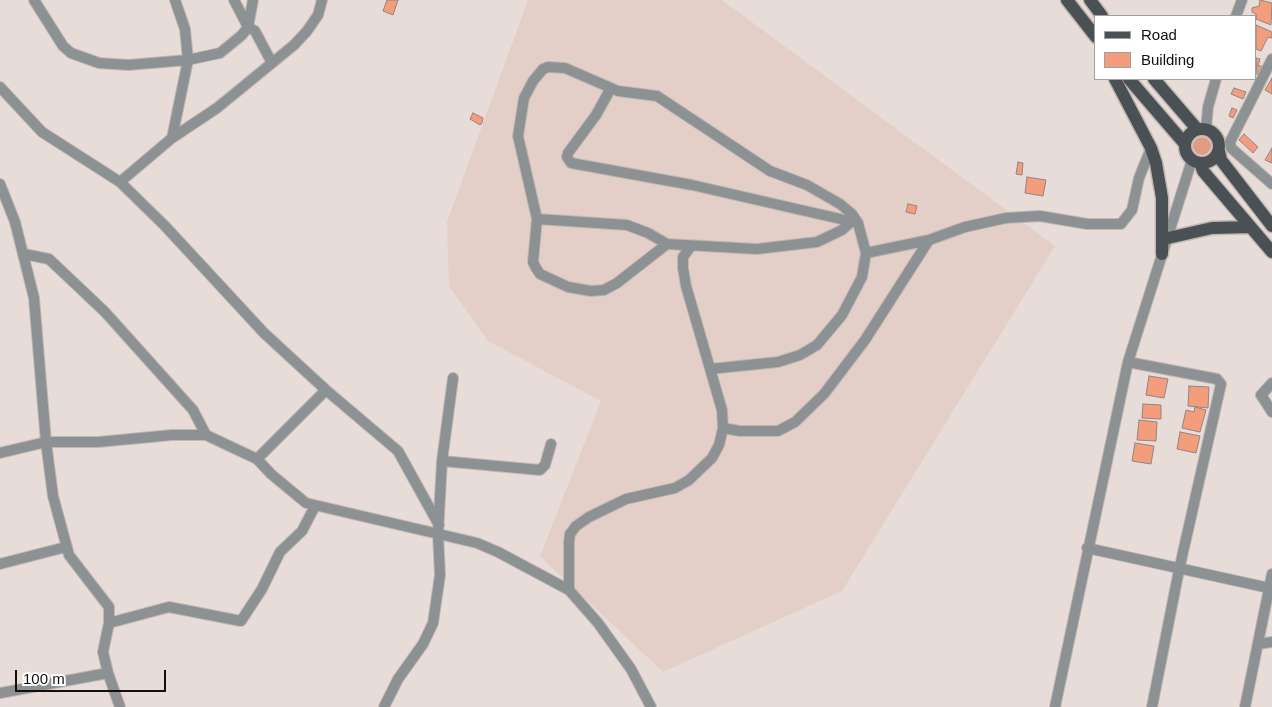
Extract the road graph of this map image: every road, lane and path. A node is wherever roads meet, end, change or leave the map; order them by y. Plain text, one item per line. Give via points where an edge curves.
1 (34, 0) edge
2 (175, 0) edge
3 (234, 0) edge
4 (253, 0) edge
5 (322, 0) edge
6 (1067, 0) edge
7 (1090, 0) edge
8 (1242, 0) edge
9 (1101, 15) edge
10 (1236, 15) edge
11 (248, 27) junction
12 (1094, 34) edge
13 (1272, 59) edge
14 (188, 60) junction
15 (272, 63) junction
16 (1116, 80) edge
17 (1130, 80) edge
18 (1155, 80) edge
19 (1216, 80) edge
20 (0, 87) edge
21 (611, 88) junction
22 (1202, 129) junction
23 (172, 138) junction
24 (1184, 144) junction
25 (1151, 148) junction
26 (1219, 151) junction
27 (1196, 162) junction
28 (120, 182) junction
29 (0, 184) edge
30 (1272, 184) edge
31 (537, 219) junction
32 (855, 222) junction
33 (1272, 226) edge
34 (1250, 227) junction
35 (1168, 238) junction
36 (929, 240) junction
37 (667, 244) junction
38 (691, 246) junction
39 (1272, 252) edge
40 (866, 253) junction
41 (24, 254) junction
42 (1162, 254) junction
43 (1128, 362) junction
44 (710, 369) junction
45 (453, 378) dead end
46 (1272, 383) edge
47 (326, 390) junction
48 (1272, 412) edge
49 (723, 428) junction
50 (206, 435) junction
51 (46, 442) junction
52 (551, 444) dead end
53 (0, 453) edge
54 (258, 459) junction
55 (442, 461) junction
56 (315, 506) junction
57 (438, 530) junction
58 (66, 547) junction
59 (1088, 548) junction
60 (0, 564) edge
61 (1180, 570) junction
62 (1272, 574) edge
63 (1269, 588) junction
64 (569, 590) junction
65 (110, 623) junction
66 (1272, 642) edge
67 (1258, 644) junction
68 (108, 673) junction
69 (0, 693) edge
70 (120, 707) edge
71 (384, 707) edge
72 (651, 707) edge
73 (1055, 707) edge
74 (1152, 707) edge
75 (1244, 707) edge

1 - 14 street via 63,46 84,59 128,66
2 - 14 street via 185,28
3 - 11 street
4 - 11 street
5 - 15 street via 318,16 308,31
6 - 12 main road
7 - 9 main road
8 - 10 street
11 - 14 street via 220,53
11 - 15 street via 255,31
13 - 30 street via 1230,142 1231,148
14 - 23 street
15 - 23 street via 217,108
16 - 25 main road
17 - 24 main road
18 - 22 main road
19 - 22 street
20 - 28 street via 42,132
21 - 31 street via 556,67 543,69 533,81 524,98 518,136
21 - 32 street via 657,96 770,171 807,185 840,204 852,214
21 - 32 street via 568,153 571,163 692,185
22 - 24 main road via 1188,136
22 - 26 main road via 1215,135
23 - 28 street
24 - 27 main road via 1186,153
25 - 36 street via 1139,178 1132,210 1121,224 1087,224 1025,216 980,223
25 - 42 main road via 1162,198
26 - 27 main road via 1210,162
26 - 33 main road via 1221,160
27 - 34 main road
27 - 35 street
28 - 47 street via 264,332
29 - 41 street
31 - 37 street via 627,225
31 - 37 street via 536,268 540,274 568,287 604,290
32 - 38 street via 830,236 795,246 757,249
32 - 40 street
34 - 35 main road via 1212,228
34 - 39 main road
35 - 42 street
36 - 40 street
36 - 49 street via 865,340 824,394 795,422 778,431
37 - 38 street
38 - 44 street via 683,257 683,268
40 - 44 street via 862,277 852,301 817,345 778,362
41 - 50 street via 49,258 92,298 193,410
41 - 51 street via 34,298
42 - 43 street
43 - 59 street
43 - 61 street via 1217,379 1221,384
44 - 49 street via 722,410
45 - 55 street
46 - 48 street via 1261,395
47 - 54 street
47 - 57 street via 398,451
49 - 64 street via 712,458 689,480 675,488 626,499 576,526 569,542
50 - 51 street
50 - 54 street
51 - 53 street
51 - 58 street via 53,496
52 - 55 street via 545,465 540,470
54 - 56 street via 299,498
55 - 57 street
56 - 57 street
56 - 65 street via 302,531 280,552 262,589 241,621 169,607
57 - 64 street via 498,552
57 - 71 street via 440,575 433,623
58 - 60 street
58 - 65 street via 72,561 109,607
59 - 61 street
59 - 73 street
61 - 63 street
61 - 74 street
62 - 63 street
63 - 67 street
64 - 72 street via 631,668
65 - 68 street via 103,652
66 - 67 street
67 - 75 street
68 - 69 street
68 - 70 street

